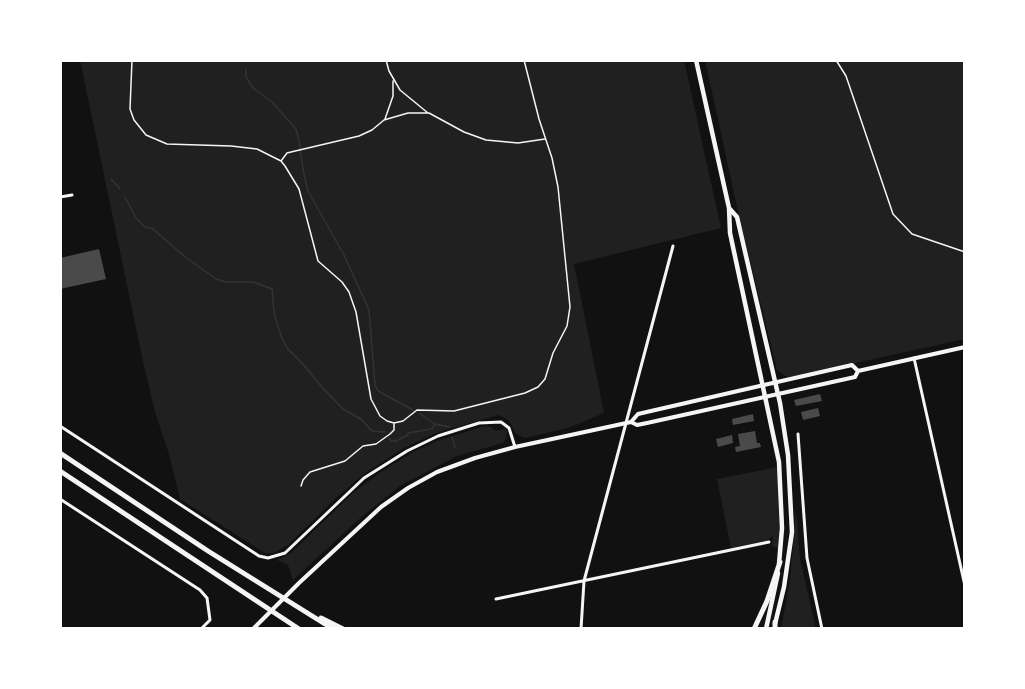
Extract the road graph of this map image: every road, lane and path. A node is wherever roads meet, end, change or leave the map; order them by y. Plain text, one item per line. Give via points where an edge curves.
1 (132, 60) edge
2 (386, 60) edge
3 (524, 60) edge
4 (696, 60) edge
5 (836, 60) edge
6 (393, 78) junction
7 (429, 113) junction
8 (384, 120) junction
9 (546, 138) junction
10 (281, 161) junction
11 (72, 195) dead end
12 (60, 197) edge
13 (729, 208) junction
14 (673, 246) dead end
15 (965, 252) edge
16 (965, 347) edge
17 (914, 358) junction
18 (858, 370) junction
19 (775, 382) junction
20 (764, 385) junction
21 (777, 394) junction
22 (767, 397) junction
23 (628, 422) junction
24 (394, 423) junction
25 (60, 426) edge
26 (798, 434) dead end
27 (515, 447) junction
28 (60, 453) edge
29 (60, 471) edge
30 (301, 486) dead end
31 (60, 499) edge
32 (770, 542) dead end
33 (780, 562) junction
34 (584, 581) junction
35 (965, 586) edge
36 (496, 599) dead end
37 (304, 610) junction
38 (775, 622) joint
39 (201, 629) edge
40 (253, 629) edge
41 (299, 629) edge
42 (333, 629) edge
43 (343, 629) edge
44 (581, 629) edge
45 (754, 629) edge
46 (766, 629) edge
47 (774, 629) edge
48 (822, 629) edge

1 - 10 path via 130,109 138,126 151,139 175,145 251,148
2 - 6 path
3 - 9 path
4 - 13 main road
5 - 15 path via 846,76 892,214 912,234
6 - 7 path via 400,90
6 - 8 path via 393,96
7 - 8 path via 408,113
7 - 9 path via 486,140 518,143
8 - 10 path via 359,136 287,153
9 - 24 path via 558,188 570,314 545,379 533,390 450,411 417,410
10 - 24 path via 299,189 318,261 349,292 356,312 370,399 380,416
11 - 12 street
13 - 19 main road via 737,217
13 - 20 main road via 730,233
14 - 23 street
16 - 17 main road
17 - 18 main road
17 - 35 street
18 - 19 main road via 852,366
18 - 21 main road via 855,377
19 - 20 main road
19 - 21 main road
20 - 22 main road
20 - 23 main road via 638,414
21 - 22 main road
21 - 38 main road via 792,508 789,558
22 - 23 main road via 637,425
22 - 33 main road via 780,472
23 - 27 main road
23 - 34 street
24 - 30 path via 394,430 376,444 363,446 345,461 315,469
25 - 27 street via 268,558 285,553 364,478 438,436 478,423 501,422 509,428
26 - 48 street via 807,558
27 - 40 main road via 437,472 408,488 381,507
28 - 37 highway
29 - 41 highway
31 - 39 street via 200,590 207,598 210,620
32 - 34 street
33 - 45 highway
33 - 46 main road
34 - 36 street
34 - 44 street
37 - 42 highway
37 - 43 highway
38 - 47 highway

